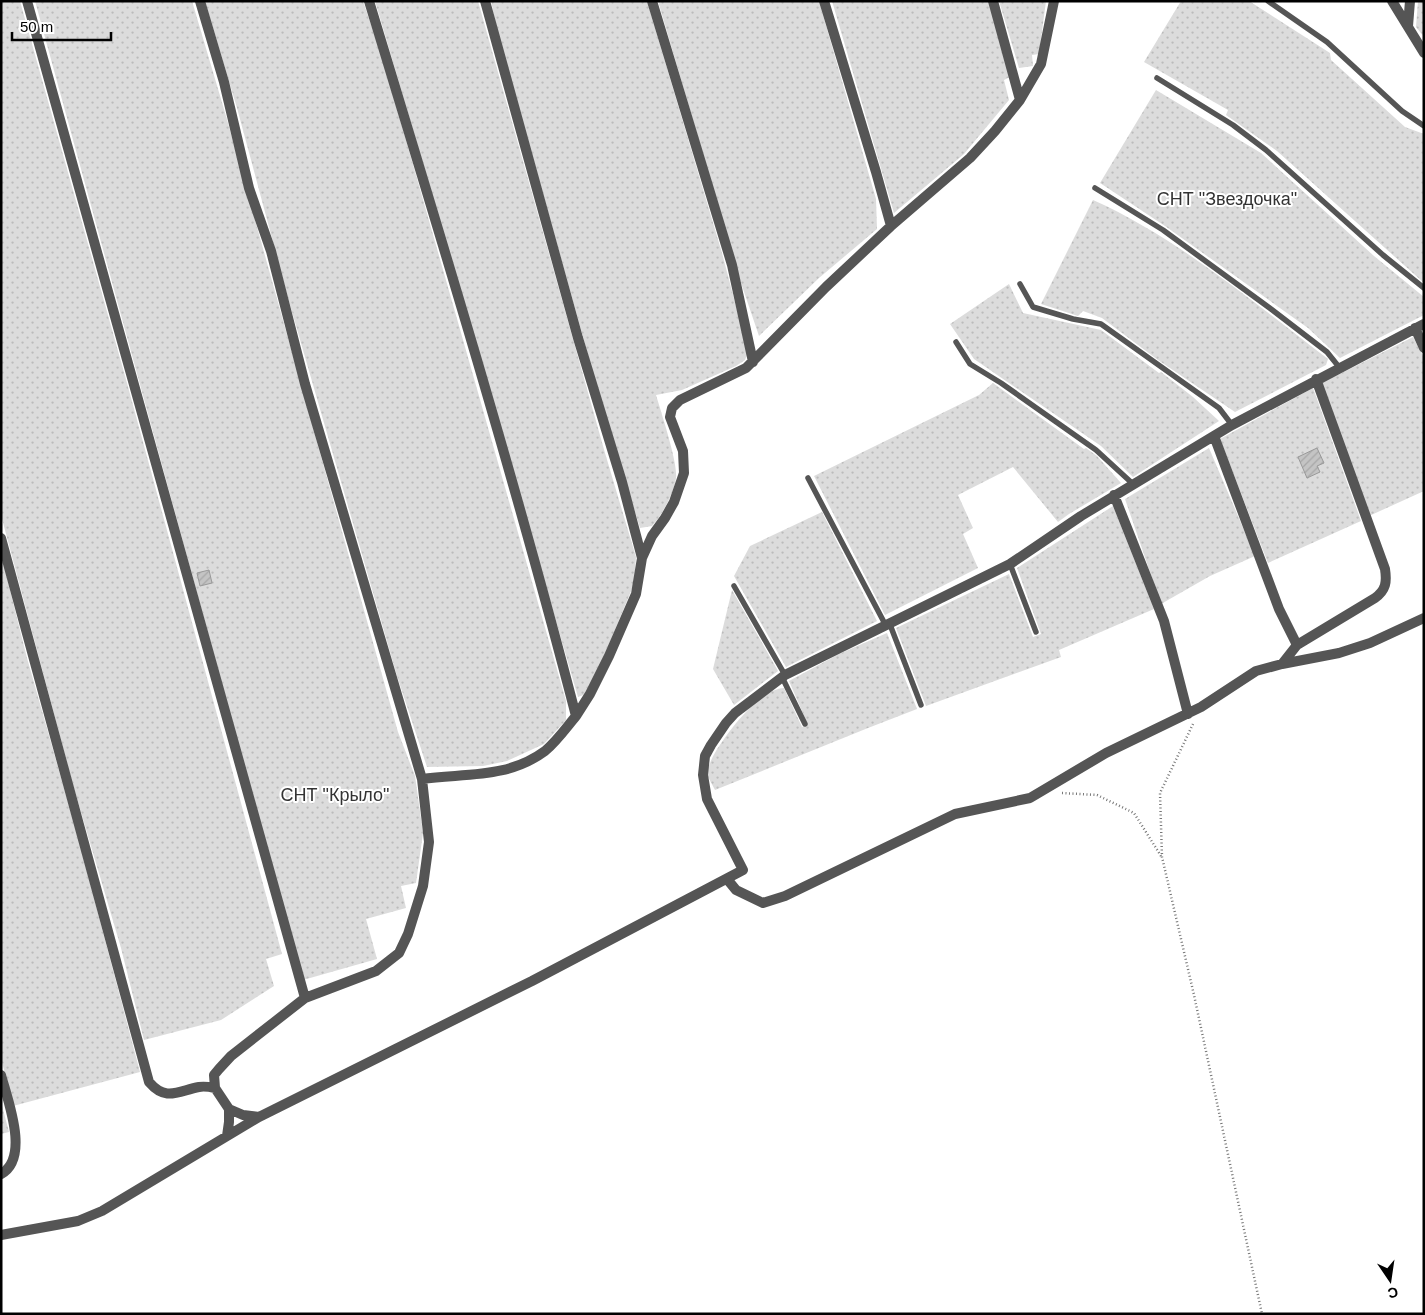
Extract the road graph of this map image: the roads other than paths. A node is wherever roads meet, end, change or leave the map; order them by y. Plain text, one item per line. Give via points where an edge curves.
1 (27, 1) edge
2 (200, 1) edge
3 (369, 1) edge
4 (486, 1) edge
5 (652, 1) edge
6 (824, 1) edge
7 (994, 1) edge
8 (1054, 1) edge
9 (1268, 1) edge
10 (1392, 1) edge
11 (1410, 1) edge
12 (1408, 26) junction
13 (1424, 53) edge
14 (1157, 78) dead end
15 (1020, 100) junction
16 (1424, 126) edge
17 (1095, 188) dead end
18 (891, 226) junction
19 (1020, 284) dead end
20 (1424, 288) edge
21 (1419, 326) edge
22 (956, 342) dead end
23 (1424, 348) edge
24 (753, 362) junction
25 (1339, 367) junction
26 (1316, 380) junction
27 (1232, 425) junction
28 (1214, 436) junction
29 (808, 478) dead end
30 (1133, 484) junction
31 (1114, 495) junction
32 (1, 538) edge
33 (642, 558) junction
34 (1010, 564) junction
35 (734, 586) dead end
36 (1424, 618) edge
37 (887, 623) junction
38 (1036, 632) dead end
39 (1297, 645) junction
40 (1282, 664) junction
41 (784, 676) junction
42 (921, 705) dead end
43 (1188, 714) junction
44 (576, 716) junction
45 (805, 724) dead end
46 (422, 779) junction
47 (727, 879) junction
48 (305, 998) junction
49 (1, 1076) edge
50 (215, 1088) junction
51 (229, 1109) junction
52 (259, 1117) junction
53 (227, 1136) junction
54 (1, 1174) edge
55 (1, 1235) edge

1 - 48 street
2 - 46 street via 224,82 249,188 271,251 305,384
3 - 44 street via 543,590
4 - 33 street
5 - 24 street via 732,266
6 - 18 street
7 - 15 street
8 - 15 street via 1041,64
9 - 16 lane via 1327,42 1402,111
10 - 12 street
11 - 12 street
12 - 13 street
14 - 20 lane via 1233,125 1266,150
15 - 18 street via 970,158
17 - 25 lane via 1163,230 1264,304 1327,352
18 - 24 street
19 - 27 lane via 1033,307 1101,324 1218,408
21 - 23 street
21 - 25 street
22 - 30 lane via 970,364 1096,450
24 - 33 street via 680,400 672,408 670,417 683,451 684,473 674,502
25 - 26 street
26 - 27 street
26 - 39 street via 1385,569 1386,581 1384,589 1375,598
27 - 28 street
28 - 30 street
28 - 39 street via 1279,609
29 - 37 lane
30 - 31 street
31 - 34 street
31 - 43 street via 1164,621
32 - 50 street via 149,1082 164,1093 177,1094 201,1086
33 - 44 street via 636,594 590,694
34 - 37 street
34 - 38 lane
35 - 41 lane
36 - 40 street via 1370,643 1339,653
37 - 41 street
37 - 42 lane
39 - 40 street
40 - 43 street via 1256,671
41 - 45 lane
41 - 47 street via 726,722 705,756 703,775 707,799 743,870
43 - 47 street via 1106,753 1030,798 955,814 785,896 763,903 736,890
44 - 46 street via 546,750 514,767 491,774
46 - 48 street via 429,842 423,886 399,953 376,971
47 - 52 street via 532,981
48 - 50 street via 231,1056 214,1076
49 - 54 street via 16,1153 10,1167
50 - 51 street
51 - 52 street
51 - 53 street
52 - 53 street
53 - 55 street via 89,1217

